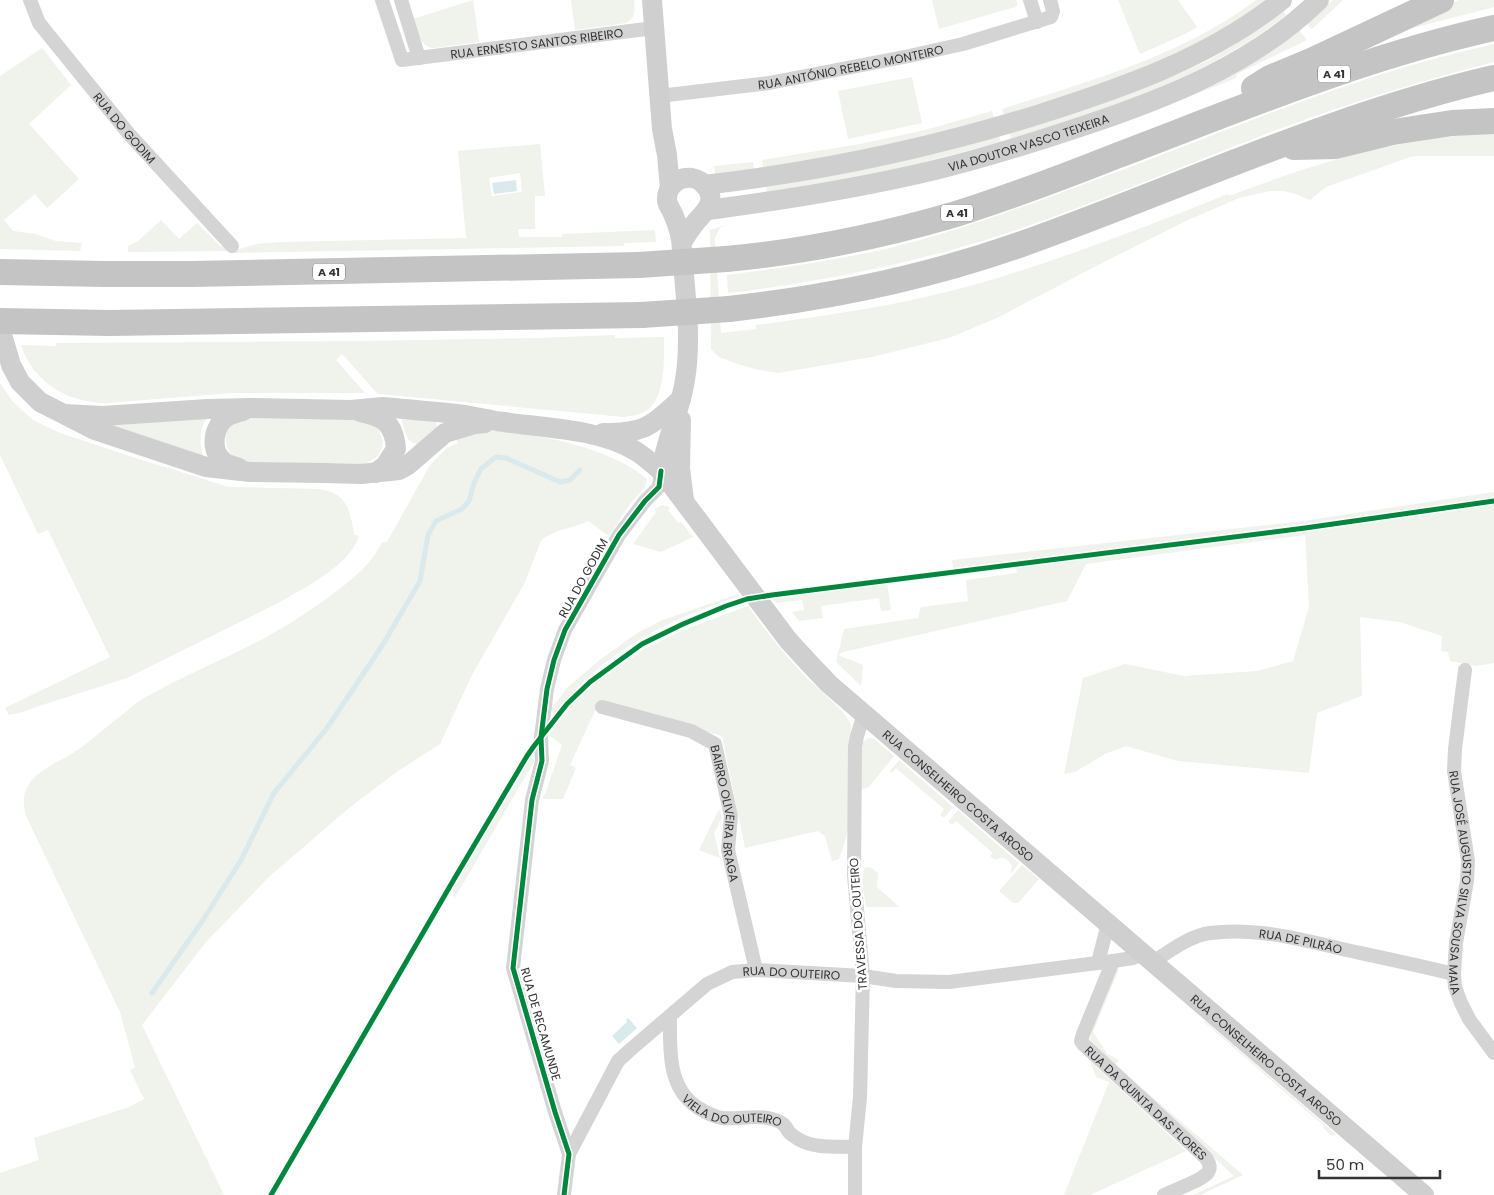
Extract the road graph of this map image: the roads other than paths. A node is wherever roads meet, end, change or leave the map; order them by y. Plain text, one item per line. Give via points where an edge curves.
1 (30, 0) edge
2 (382, 0) edge
3 (401, 0) edge
4 (652, 0) edge
5 (1030, 0) edge
6 (1050, 0) edge
7 (1282, 0) edge
8 (1319, 0) edge
9 (1441, 0) edge
10 (1037, 22) junction
11 (654, 28) junction
12 (1494, 28) edge
13 (420, 58) junction
14 (1494, 78) edge
15 (659, 96) junction
16 (1494, 121) edge
17 (1178, 133) junction
18 (1276, 147) junction
19 (668, 155) junction
20 (698, 181) junction
21 (670, 188) junction
22 (704, 214) junction
23 (674, 215) junction
24 (682, 242) junction
25 (232, 246) dead end
26 (10, 273) edge
27 (0, 321) edge
28 (0, 328) edge
29 (682, 398) junction
30 (251, 408) junction
31 (351, 410) junction
32 (64, 414) junction
33 (502, 422) junction
34 (579, 432) junction
35 (661, 471) junction
36 (250, 472) junction
37 (375, 473) junction
38 (684, 501) junction
39 (1465, 670) dead end
40 (602, 707) dead end
41 (864, 714) junction
42 (541, 737) joint
43 (1108, 923) junction
44 (1148, 958) junction
45 (1113, 961) junction
46 (1098, 963) junction
47 (756, 970) junction
48 (1454, 974) junction
49 (863, 976) junction
50 (670, 1016) junction
51 (1494, 1053) edge
52 (855, 1147) junction
53 (569, 1154) junction
54 (564, 1195) edge
55 (855, 1195) edge
56 (1164, 1195) edge
57 (1424, 1195) edge

1 - 25 street, RUA DO GODIM via 39,23 129,134
2 - 13 street, RUA ERNESTO SANTOS RIBEIRO via 402,60
3 - 13 street
4 - 11 main road
5 - 10 street
6 - 10 street, RUA ANTÓNIO REBELO MONTEIRO via 1053,14
7 - 20 main road, VIA DOUTOR VASCO TEIXEIRA via 1233,35 1182,62 1059,108 876,158 803,171
8 - 22 main road, VIA DOUTOR VASCO TEIXEIRA via 1282,31 1228,66 1175,92 1096,122 1009,150 902,178
9 - 17 highway via 1270,78
10 - 15 street, RUA ANTÓNIO REBELO MONTEIRO via 910,56 769,83
11 - 13 street, RUA ERNESTO SANTOS RIBEIRO
11 - 15 main road
12 - 17 highway, A 41 via 1309,82
14 - 18 highway via 1443,90 1345,121
15 - 19 main road
16 - 18 highway via 1452,123 1393,132 1336,146
17 - 26 highway, A 41, bridge via 957,213 887,232 769,255 639,266 182,274
18 - 27 highway, bridge via 1018,245 956,265 894,282 775,304 642,314 110,323
19 - 20 main road via 683,172
19 - 21 main road
20 - 21 main road via 680,180
20 - 22 main road via 710,194 710,205
21 - 23 main road via 667,202
22 - 23 main road via 686,221
22 - 24 main road
23 - 24 main road
24 - 29 main road via 688,337
28 - 32 main road, RUA CONSELHEIRO COSTA AROSO via 11,365 20,382 40,402
29 - 34 main road via 657,420 639,430
29 - 35 main road
29 - 38 main road via 680,468
30 - 31 main road, RUA CONSELHEIRO COSTA AROSO
30 - 32 main road, RUA CONSELHEIRO COSTA AROSO via 103,416
30 - 36 main road, RUA CONSELHEIRO COSTA AROSO via 228,416 219,424 215,435 219,457 225,463
31 - 33 main road, RUA CONSELHEIRO COSTA AROSO via 395,408
31 - 37 main road, RUA CONSELHEIRO COSTA AROSO via 376,415 391,428 396,449 385,466
32 - 36 main road, RUA CONSELHEIRO COSTA AROSO via 95,430 206,467
33 - 34 main road, RUA CONSELHEIRO COSTA AROSO
33 - 37 main road, RUA CONSELHEIRO COSTA AROSO via 475,424 446,433 408,465 399,470
34 - 35 main road, RUA CONSELHEIRO COSTA AROSO via 619,442 641,454
35 - 38 main road, RUA CONSELHEIRO COSTA AROSO
35 - 42 street, RUA DO GODIM via 658,487 619,535 565,630 547,689
36 - 37 main road, RUA CONSELHEIRO COSTA AROSO
38 - 41 main road, RUA CONSELHEIRO COSTA AROSO via 788,640 829,684
39 - 48 street, RUA JOSÉ AUGUSTO SILVA SOUSA MAIA via 1454,771 1468,861
40 - 47 street, BAIRRO OLIVEIRA BRAGA via 691,731 714,744 731,816 728,850
41 - 43 main road, RUA CONSELHEIRO COSTA AROSO
41 - 49 street, TRAVESSA DO OUTEIRO via 855,747 854,875
42 - 53 street, RUA DE RECAMUNDE via 542,760 532,800 513,968
43 - 44 main road, RUA CONSELHEIRO COSTA AROSO
43 - 46 street
44 - 45 street, RUA DO OUTEIRO
44 - 48 street, RUA DE PILRÃO via 1195,937 1236,931 1288,936
44 - 57 main road, RUA CONSELHEIRO COSTA AROSO
45 - 46 street, RUA DO OUTEIRO
45 - 56 street, RUA DA QUINTA DAS FLORES via 1081,1041 1208,1162 1205,1176
46 - 49 street, RUA DO OUTEIRO via 949,982 896,982
47 - 49 street, RUA DO OUTEIRO
47 - 50 street, RUA DO OUTEIRO via 732,972 707,984
48 - 51 street, RUA JOSÉ AUGUSTO SILVA SOUSA MAIA via 1461,1003
49 - 52 street, TRAVESSA DO OUTEIRO via 860,1097
50 - 52 street, VIELA DO OUTEIRO via 673,1071 693,1104 720,1118 775,1119 785,1125 789,1133 817,1146
50 - 53 street, RUA DO OUTEIRO via 618,1061
52 - 55 street, TRAVESSA DO OUTEIRO
53 - 54 street, RUA DE RECAMUNDE

